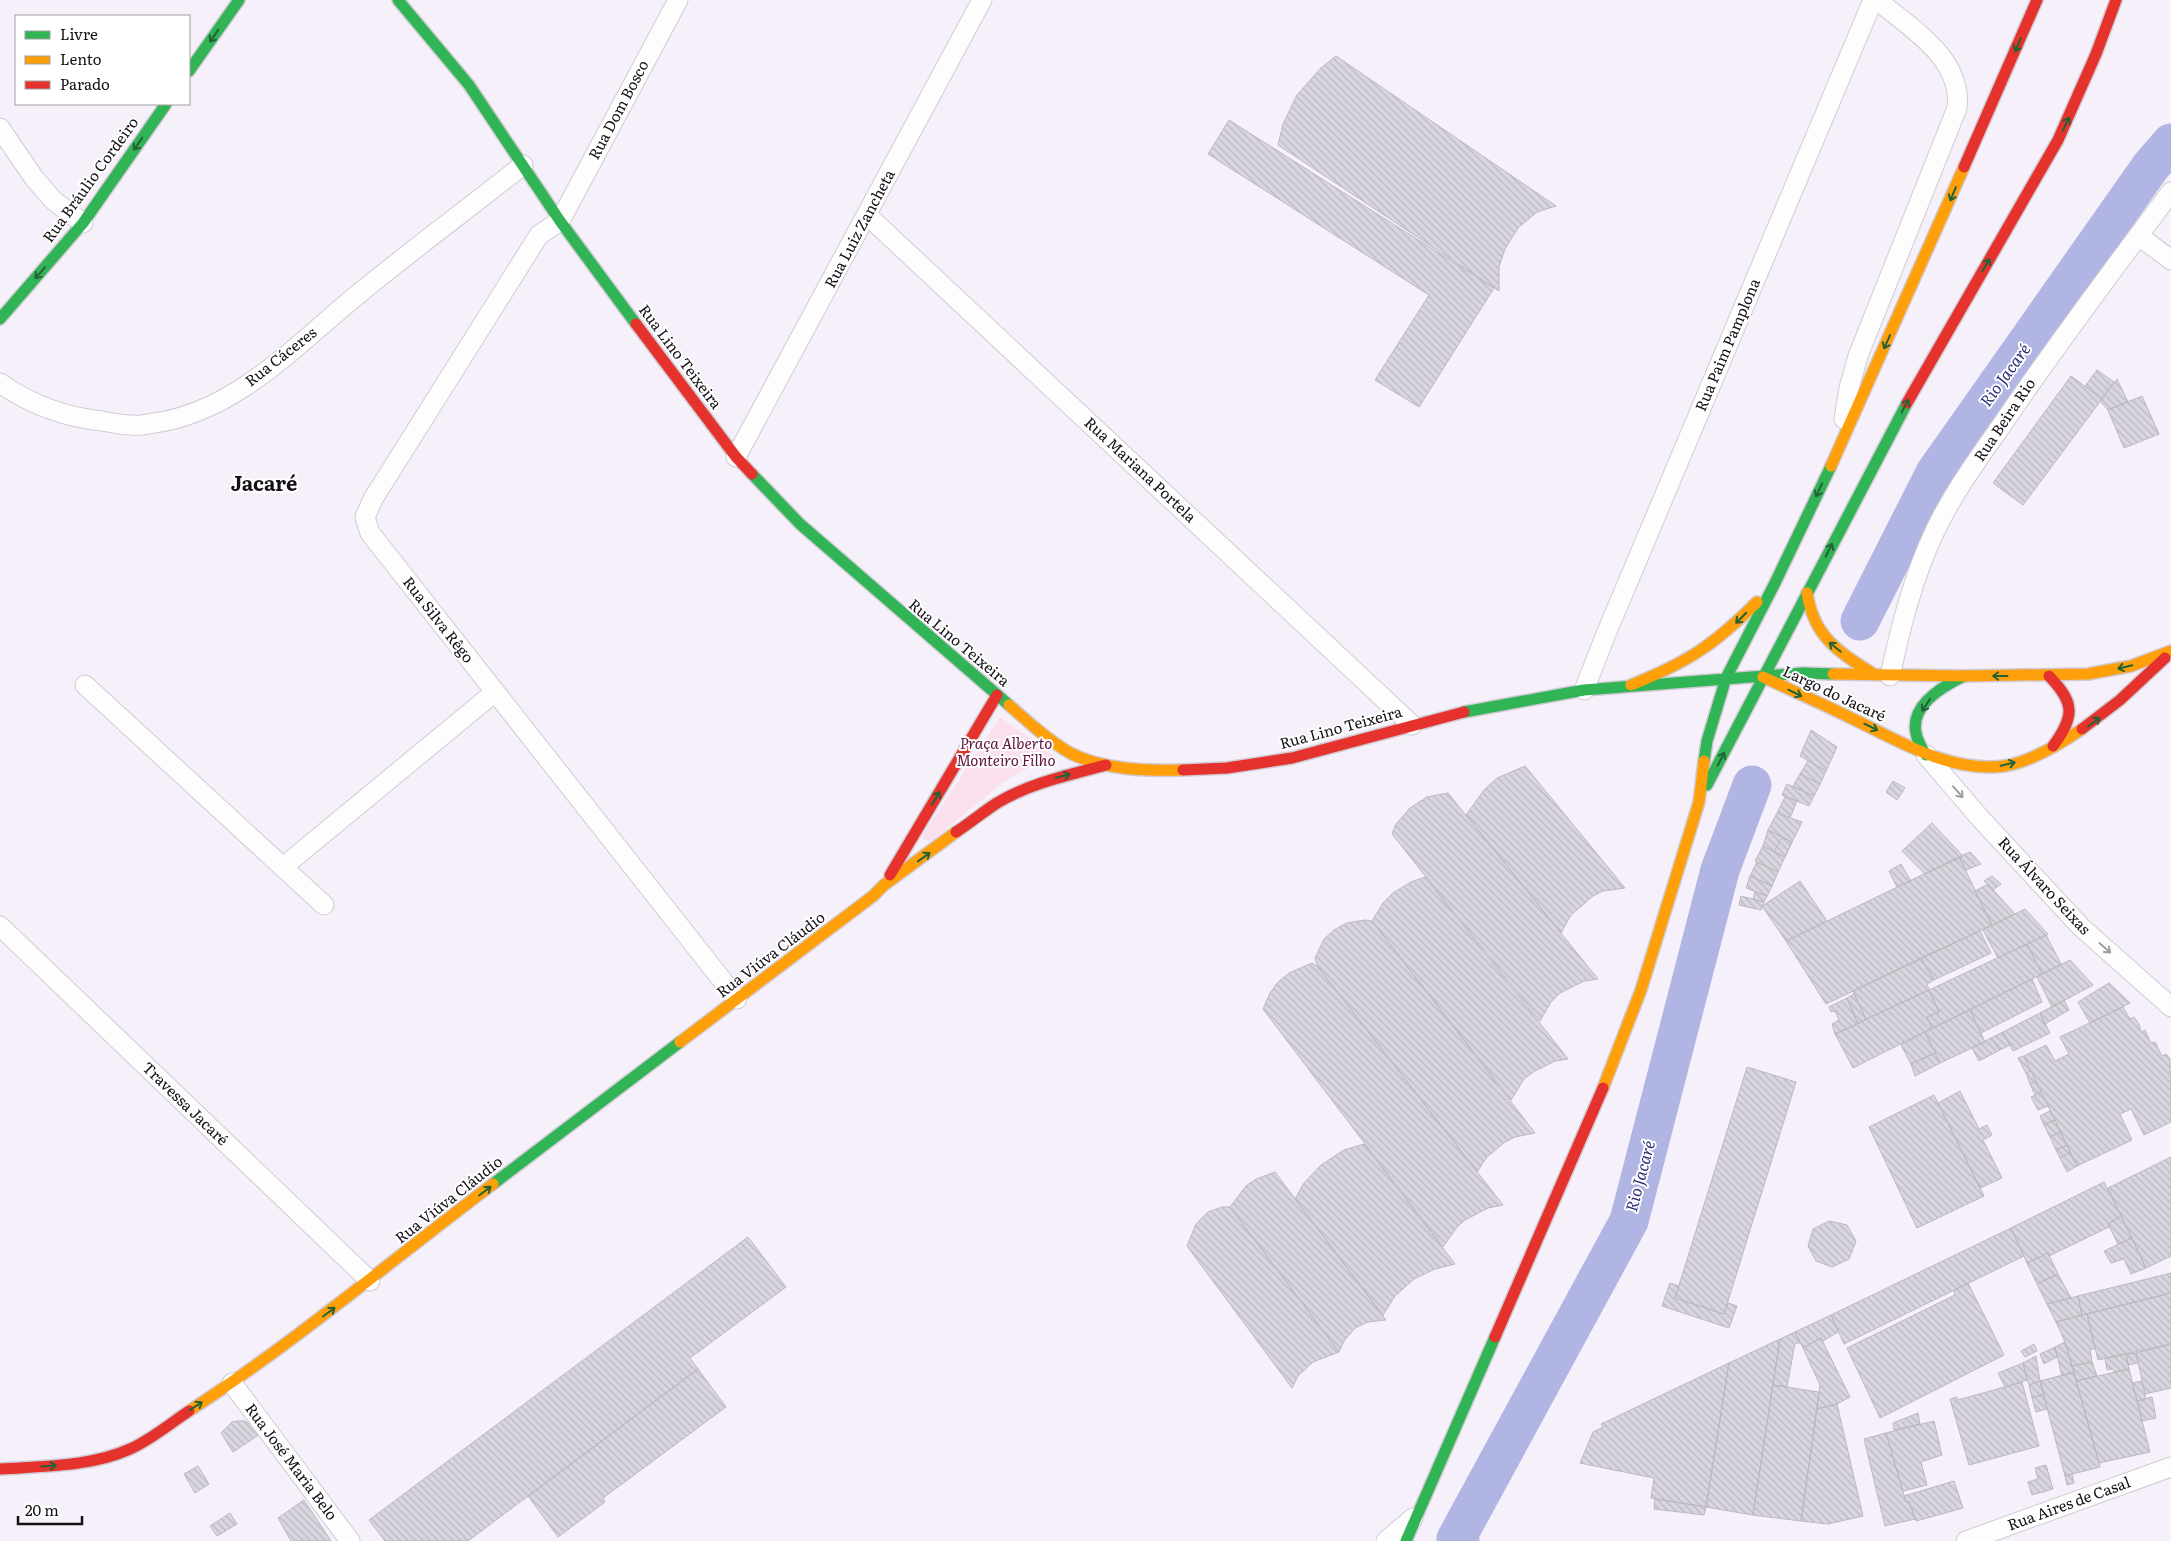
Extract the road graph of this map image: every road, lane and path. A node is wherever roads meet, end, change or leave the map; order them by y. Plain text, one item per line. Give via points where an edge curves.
1 (239, 0) edge
2 (398, 0) edge
3 (414, 0) edge
4 (678, 0) edge
5 (982, 0) edge
6 (1875, 0) edge
7 (2037, 0) edge
8 (2116, 0) edge
9 (408, 11) junction
10 (190, 70) edge
11 (165, 105) edge
12 (0, 128) edge
13 (523, 165) junction
14 (2171, 192) edge
15 (867, 215) junction
16 (560, 221) junction
17 (83, 223) junction
18 (2138, 236) junction
19 (2171, 260) edge
20 (0, 319) edge
21 (0, 384) edge
22 (1840, 447) junction
23 (736, 458) junction
24 (1775, 584) junction
25 (1807, 593) junction
26 (2171, 651) edge
27 (1882, 675) junction
28 (1964, 676) junction
29 (2048, 676) junction
30 (1763, 677) junction
31 (1726, 678) junction
32 (85, 685) dead end
33 (1631, 686) junction
34 (1584, 690) junction
35 (495, 692) junction
36 (997, 695) junction
37 (1412, 725) junction
38 (2052, 748) junction
39 (1926, 755) junction
40 (1106, 765) junction
41 (1698, 802) junction
42 (283, 867) junction
43 (884, 885) junction
44 (324, 904) dead end
45 (0, 926) edge
46 (737, 999) junction
47 (2171, 1007) edge
48 (370, 1281) junction
49 (232, 1383) junction
50 (2171, 1467) edge
51 (0, 1469) edge
52 (1416, 1518) junction
53 (350, 1541) edge
54 (1386, 1541) edge
55 (1406, 1541) edge
56 (1966, 1541) edge

1 -> 10 main road
2 - 9 main road, Rua Lino Teixeira
3 - 9 main road
4 - 16 street, Rua Dom Bosco
5 - 15 street, Rua Luiz Zancheta
6 - 22 street via 1930,44 1950,68 1959,94 1957,108 1858,356 1849,388
6 - 34 street, Rua Paim Pamplona
7 -> 22 main road
25 -> 8 main road via 1920,378 2058,140
9 - 13 main road, Rua Lino Teixeira via 469,85
11 -> 17 main road, Rua Bráulio Cordeiro
12 - 17 street via 53,200
13 - 16 main road, Rua Lino Teixeira
13 - 21 street, Rua Cáceres via 270,368 205,410 133,426 52,411
14 - 18 street, Rua Beira Rio
15 - 23 street, Rua Luiz Zancheta
15 - 37 street, Rua Mariana Portela
16 - 23 main road, Rua Lino Teixeira
16 - 35 street, Rua Silva Rêgo via 539,235 373,499 365,517 370,533
17 -> 20 main road, Rua Bráulio Cordeiro
18 - 19 street
18 - 27 street, Rua Beira Rio via 2040,369 1954,495 1914,583
22 -> 24 main road
23 - 36 main road, Rua Lino Teixeira via 800,524
24 - 31 main road
24 -> 33 main road via 1716,641 1675,667
27 -> 25 main road via 1848,657 1819,632 1808,608
25 - 30 main road
26 -> 29 main road, Largo do Jacaré via 2131,666
38 -> 26 main road, Largo do Jacaré via 2113,707
27 - 28 main road, Largo do Jacaré
27 - 30 main road, Largo do Jacaré
29 -> 28 main road, Largo do Jacaré
28 -> 39 main road via 1941,687 1919,715 1915,729
29 - 38 main road via 2062,688 2071,717 2066,730
30 - 31 main road, Rua Lino Teixeira
30 -> 39 main road, Largo do Jacaré
41 -> 30 main road
31 - 33 main road, Rua Lino Teixeira
31 - 41 main road via 1707,741
32 - 42 street
33 - 34 main road, Rua Lino Teixeira
34 - 37 main road, Rua Lino Teixeira via 1519,700
35 - 42 street
35 - 46 street, Rua Silva Rêgo
36 - 40 main road, Rua Lino Teixeira via 1069,752
43 -> 36 main road
37 - 40 main road, Rua Lino Teixeira via 1292,758 1243,766 1178,770
39 -> 38 main road, Largo do Jacaré via 1956,763 2003,766
39 -> 47 street, Rua Álvaro Seixas via 2080,927
43 -> 40 main road via 1012,794 1054,778
41 - 52 main road via 1641,990 1614,1064
42 - 44 street
43 - 46 main road, Rua Viúva Cláudio via 874,896
45 - 48 street, Travessa Jacaré
48 -> 46 main road, Rua Viúva Cláudio
49 -> 48 main road, Rua Viúva Cláudio
51 -> 49 main road, Rua Viúva Cláudio via 68,1464 131,1449
49 - 53 street, Rua José Maria Belo
50 - 56 street, Rua Aires de Casal
52 - 54 street
52 - 55 main road

